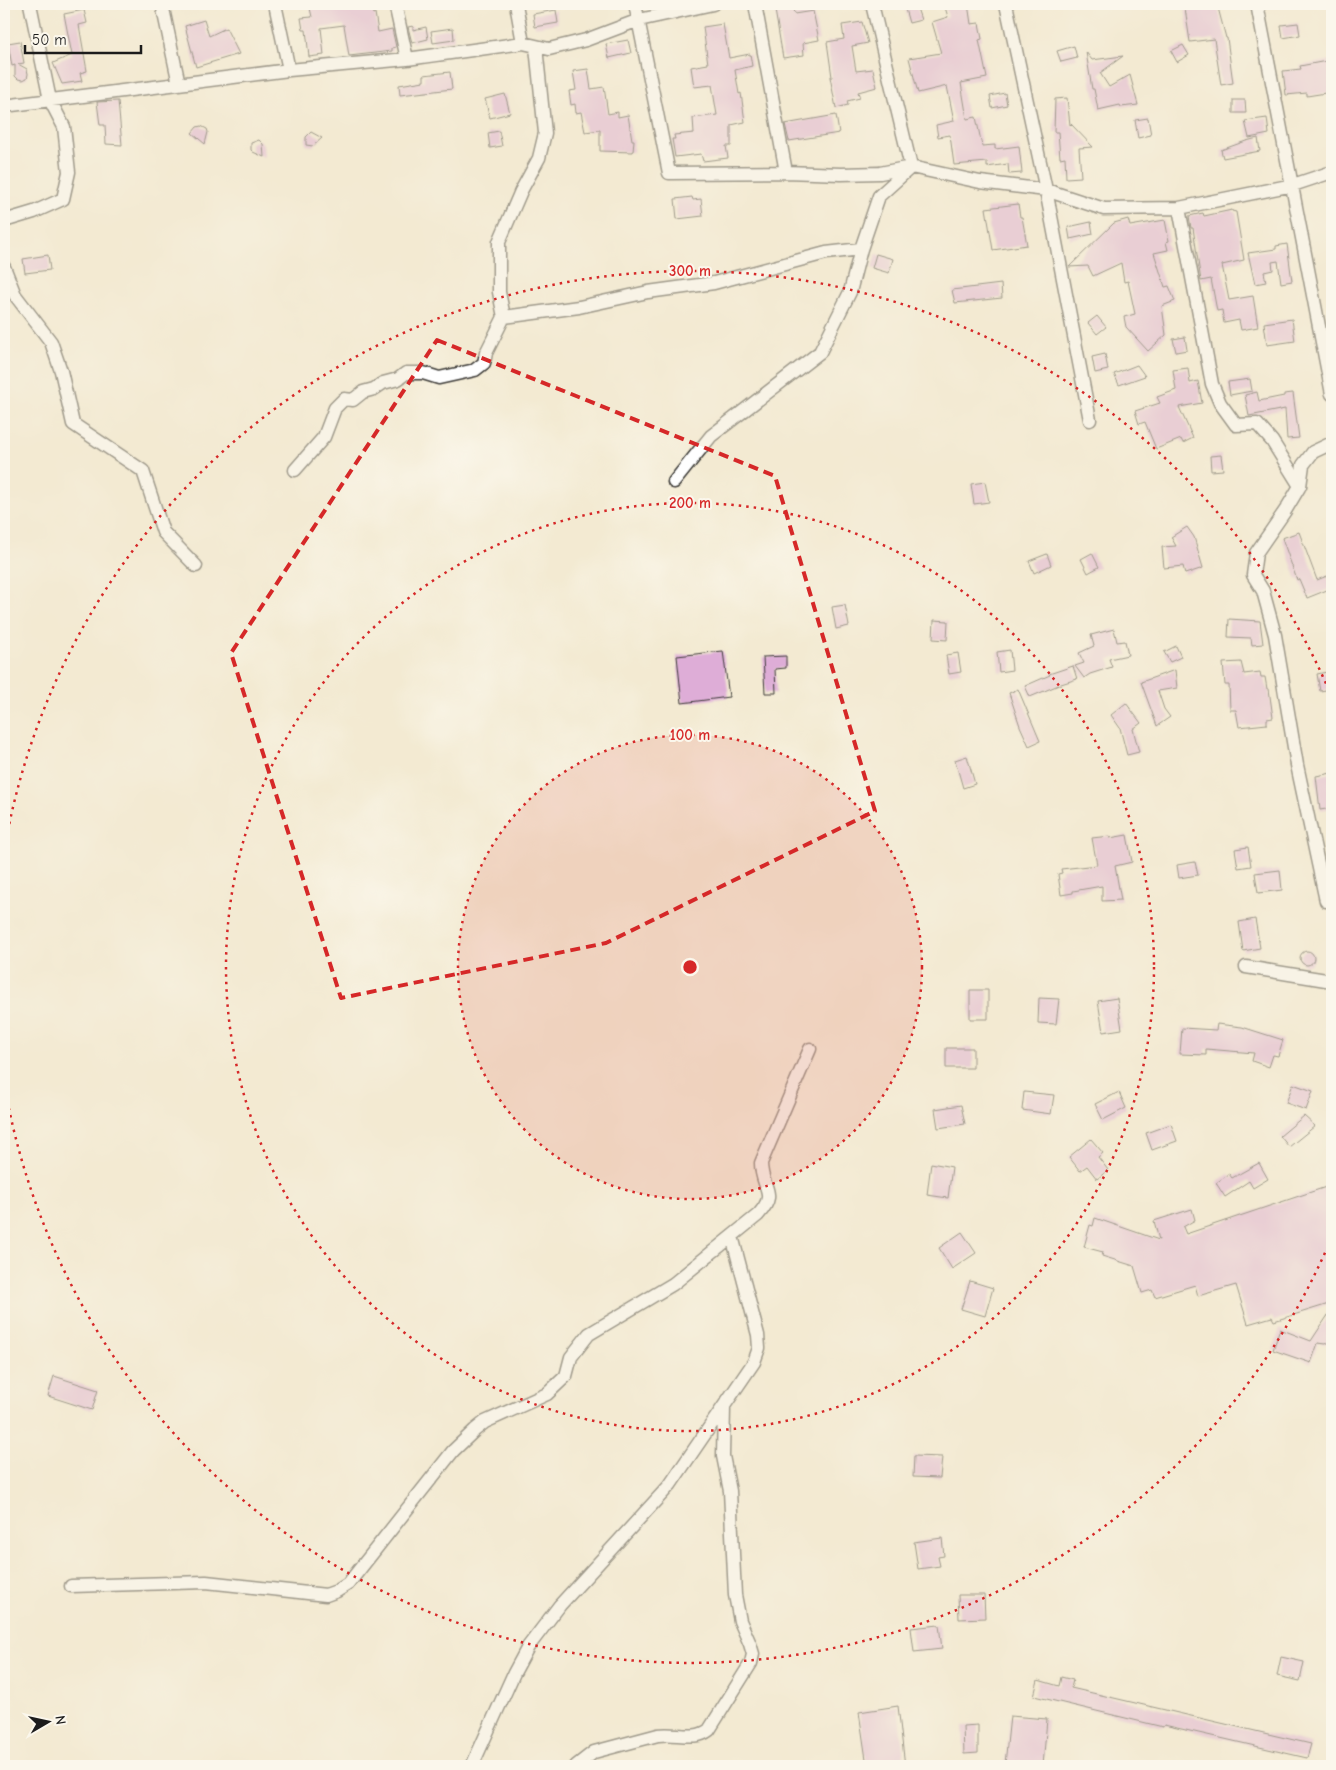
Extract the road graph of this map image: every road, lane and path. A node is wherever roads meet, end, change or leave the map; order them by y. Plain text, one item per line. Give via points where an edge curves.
1 (30, 4) edge
2 (162, 4) edge
3 (275, 4) edge
4 (396, 4) edge
5 (516, 4) edge
6 (635, 4) edge
7 (714, 4) edge
8 (755, 4) edge
9 (872, 4) edge
10 (1006, 4) edge
11 (1257, 4) edge
12 (639, 20) junction
13 (523, 43) junction
14 (536, 47) junction
15 (407, 59) junction
16 (289, 70) junction
17 (178, 84) junction
18 (50, 100) junction
19 (4, 106) edge
20 (911, 167) junction
21 (786, 172) junction
22 (1332, 172) edge
23 (1293, 185) junction
24 (1046, 190) junction
25 (1179, 208) junction
26 (4, 221) edge
27 (861, 249) junction
28 (4, 267) edge
29 (504, 317) junction
30 (1332, 394) edge
31 (1090, 420) dead end
32 (1332, 444) edge
33 (295, 470) dead end
34 (674, 482) dead end
35 (1300, 486) junction
36 (196, 566) dead end
37 (1332, 899) edge
38 (1246, 967) dead end
39 (1332, 980) edge
40 (810, 1049) dead end
41 (732, 1236) junction
42 (724, 1407) junction
43 (71, 1586) dead end
44 (472, 1766) edge
45 (576, 1766) edge

1 - 18 street
2 - 17 street
3 - 16 street
4 - 15 street
5 - 13 street
6 - 12 street
7 - 12 street
8 - 21 street
9 - 20 street
10 - 24 street
11 - 23 street
12 - 14 street via 586,40 549,49
12 - 21 street via 669,173
13 - 14 street
13 - 15 street
14 - 29 street via 545,133 539,158 499,242 499,292
15 - 16 street
16 - 17 street
17 - 18 street
18 - 19 street
18 - 26 street via 64,126 69,172 63,199
20 - 21 street via 880,173
20 - 24 street via 980,182
20 - 27 street via 879,196
22 - 23 street
23 - 25 street
23 - 30 street
24 - 25 street via 1104,210
24 - 31 street
25 - 35 street via 1212,384 1220,403 1236,425 1257,424 1272,441
27 - 29 street via 826,253 714,283
27 - 34 street via 850,292 820,352 711,436
28 - 36 street via 15,295 51,342 73,424 143,471 163,532
29 - 33 street via 484,363 475,370 439,378 423,373 406,373 362,392 353,400 344,399 335,408 324,436
32 - 35 street via 1313,452 1303,465
35 - 37 street via 1256,553 1254,575 1263,591 1275,635 1297,765 1326,901
38 - 39 street
40 - 41 street via 761,1163 768,1193 767,1206
41 - 42 street via 754,1314 759,1348 754,1362
41 - 43 street via 673,1284 589,1334 571,1357 566,1376 547,1394 485,1422 475,1430 452,1451 348,1584 338,1591 326,1595 206,1582
42 - 44 street via 670,1485 560,1605 528,1647
42 - 45 street via 723,1456 730,1491 735,1595 740,1621 750,1644 751,1663 703,1735 658,1735 594,1752

